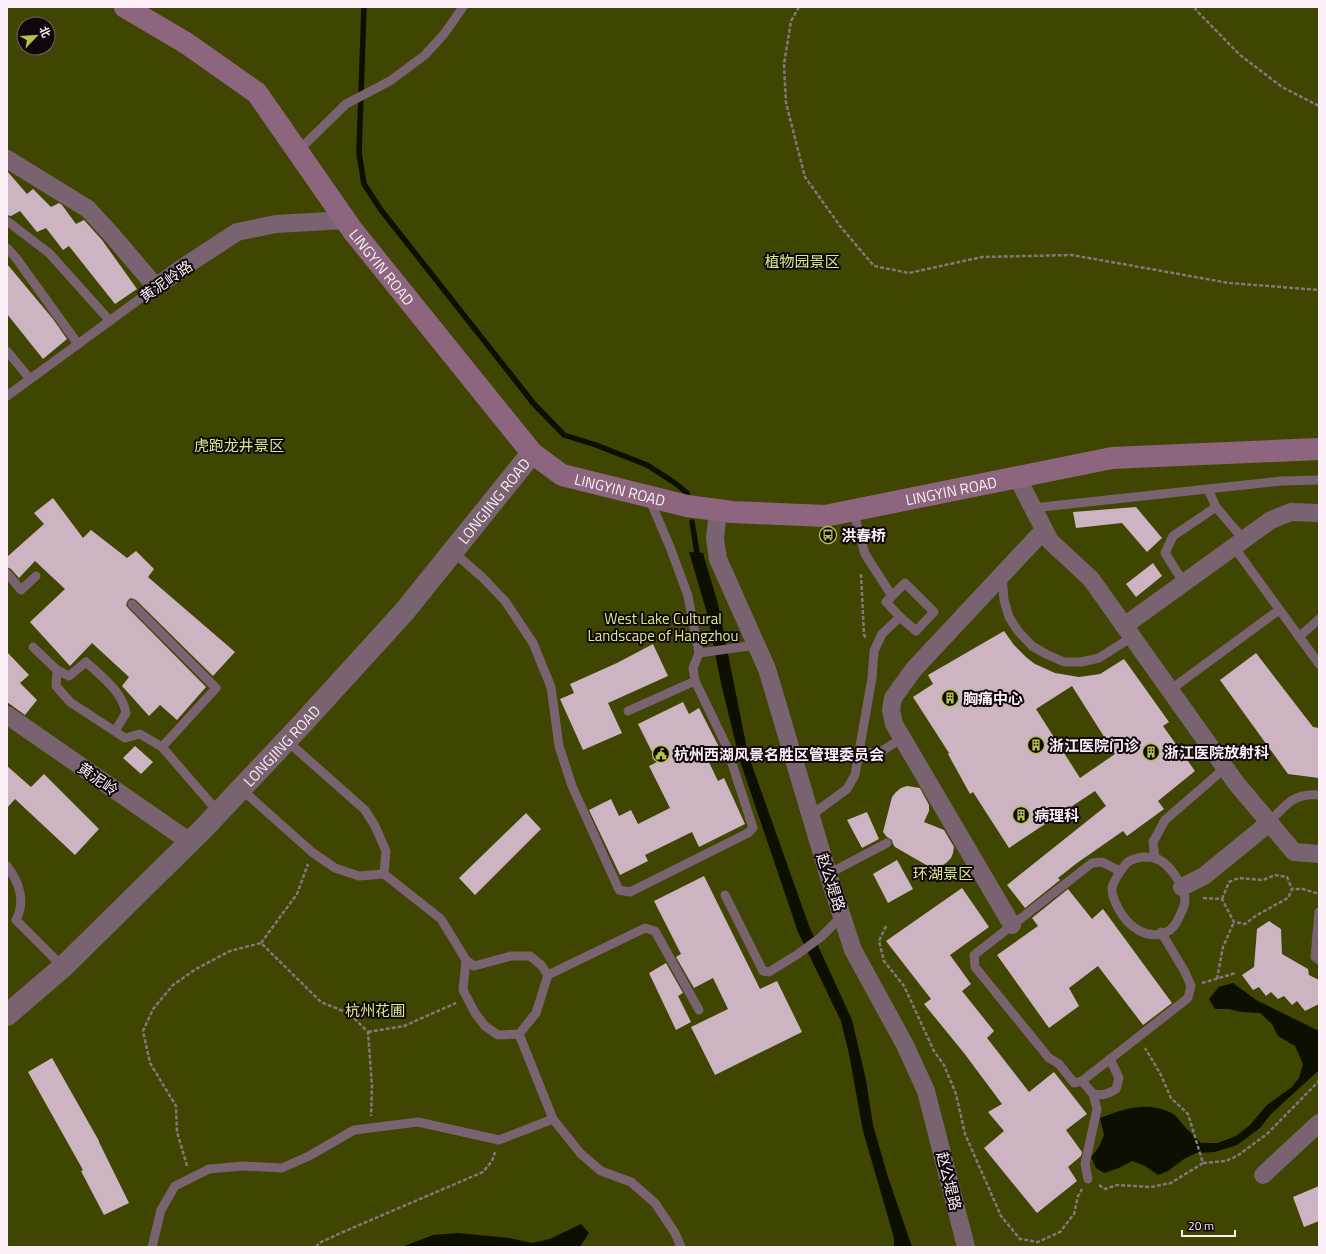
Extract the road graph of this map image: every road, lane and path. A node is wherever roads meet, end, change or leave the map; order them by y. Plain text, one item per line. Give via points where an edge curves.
1 (125, 7) edge
2 (463, 7) edge
3 (799, 7) edge
4 (1196, 7) edge
5 (1319, 106) edge
6 (298, 151) junction
7 (7, 159) edge
8 (346, 220) junction
9 (7, 221) edge
10 (7, 248) edge
11 (156, 287) junction
12 (1319, 290) edge
13 (110, 321) junction
14 (78, 344) junction
15 (7, 351) edge
16 (30, 379) junction
17 (7, 396) edge
18 (1319, 449) edge
19 (532, 453) junction
20 (1017, 477) junction
21 (1319, 480) edge
22 (1208, 489) junction
23 (648, 496) junction
24 (1216, 507) junction
25 (1033, 508) junction
26 (718, 510) junction
27 (852, 510) junction
28 (1319, 513) edge
29 (1044, 530) junction
30 (1239, 544) junction
31 (452, 551) junction
32 (865, 554) junction
33 (7, 573) edge
34 (1002, 575) junction
35 (36, 576) dead end
36 (1184, 583) junction
37 (892, 596) junction
38 (132, 604) dead end
39 (1279, 610) junction
40 (900, 617) junction
41 (1319, 619) edge
42 (1128, 632) junction
43 (1299, 637) junction
44 (756, 646) junction
45 (33, 647) dead end
46 (874, 651) junction
47 (699, 653) junction
48 (1319, 664) edge
49 (57, 670) junction
50 (695, 681) junction
51 (1170, 690) junction
52 (628, 711) dead end
53 (7, 715) edge
54 (115, 731) junction
55 (902, 738) junction
56 (287, 740) junction
57 (162, 747) junction
58 (859, 752) junction
59 (1225, 768) junction
60 (241, 789) junction
61 (1319, 795) edge
62 (219, 813) junction
63 (810, 816) junction
64 (1269, 823) junction
65 (190, 842) junction
66 (887, 843) dead end
67 (312, 852) junction
68 (1319, 854) edge
69 (1155, 858) junction
70 (7, 866) edge
71 (1120, 871) junction
72 (384, 874) junction
73 (828, 874) junction
74 (1292, 889) junction
75 (1183, 892) junction
76 (1319, 894) edge
77 (725, 895) dead end
78 (1222, 899) junction
79 (1319, 912) edge
80 (842, 916) junction
81 (11, 920) edge
82 (1234, 922) junction
83 (1012, 925) junction
84 (886, 926) dead end
85 (1161, 932) junction
86 (261, 943) junction
87 (466, 960) junction
88 (1319, 960) edge
89 (63, 967) junction
90 (1236, 973) dead end
91 (548, 975) junction
92 (1217, 979) junction
93 (1191, 986) junction
94 (468, 998) junction
95 (699, 1010) dead end
96 (7, 1015) edge
97 (368, 1032) junction
98 (519, 1034) junction
99 (1138, 1037) junction
100 (1110, 1060) junction
101 (1082, 1081) junction
102 (1319, 1081) edge
103 (1093, 1094) junction
104 (553, 1119) junction
105 (1319, 1123) edge
106 (371, 1128) junction
107 (499, 1140) junction
108 (1203, 1163) junction
109 (1263, 1174) dead end
110 (192, 1178) junction
111 (1088, 1179) junction
112 (152, 1247) edge
113 (316, 1247) edge
114 (681, 1247) edge
115 (966, 1247) edge

1 - 6 main road, LINGYIN ROAD via 186,43 257,93
2 - 6 lane via 444,34 424,55 390,81 349,103
3 - 12 path via 791,21 784,64 786,103 805,177 840,226 874,266 909,273 982,257 1072,255 1229,282
4 - 5 path via 1196,10 1240,55 1282,87
6 - 8 main road, LINGYIN ROAD
7 - 11 street via 88,209
8 - 11 street, 黄泥岭路 via 276,224 238,232
8 - 19 main road, LINGYIN ROAD
9 - 13 lane via 49,253
10 - 14 lane
11 - 13 lane, 黄泥岭路
13 - 14 lane, 黄泥岭路
14 - 16 lane, 黄泥岭路
15 - 16 lane
16 - 17 lane, 黄泥岭路
18 - 20 main road, LINGYIN ROAD via 1112,458
19 - 23 main road, LINGYIN ROAD via 562,475
19 - 31 street, LONGJING ROAD
20 - 25 street
20 - 27 main road, LINGYIN ROAD
21 - 22 lane
22 - 24 lane
22 - 25 lane
23 - 26 main road, LINGYIN ROAD via 687,506
23 - 47 lane via 688,596
24 - 30 lane
24 - 36 lane via 1173,536 1165,553
25 - 29 street
26 - 27 main road, LINGYIN ROAD via 824,516
26 - 44 street, 赵公堤路 via 715,539 718,559
27 - 32 lane
28 - 30 street via 1292,512 1271,520
29 - 34 street
29 - 42 street via 1050,541 1091,579
30 - 36 street
30 - 39 lane
31 - 50 lane via 482,576 505,601 533,643 551,687 559,746 572,786 619,890 630,892 748,833 753,828 726,745
31 - 56 street, LONGJING ROAD via 404,612
32 - 37 lane
32 - 46 path via 860,567 864,635
33 - 35 lane via 21,590
34 - 42 lane via 1004,600 1009,617 1032,646 1046,654 1064,662 1099,658
34 - 55 street via 914,669 893,698 891,710 894,724
36 - 42 street
37 - 40 lane via 886,602
37 - 40 lane via 905,582 934,612 916,631
38 - 57 lane via 216,688
39 - 43 lane
39 - 51 lane
40 - 46 lane via 882,634
41 - 43 lane
42 - 51 street
43 - 48 lane
44 - 47 lane
44 - 63 street, 赵公堤路 via 767,669
45 - 49 lane
46 - 58 lane
47 - 50 lane via 693,668
49 - 54 lane via 56,686 70,702
49 - 54 lane via 69,676 86,662 111,685 124,703 126,714
50 - 52 lane
51 - 59 street
53 - 65 street, 黄泥岭
54 - 57 lane via 125,738 140,734
55 - 58 lane via 879,753
55 - 83 street
56 - 60 street, LONGJING ROAD
56 - 72 lane via 365,810 386,851
57 - 62 lane
58 - 63 lane via 855,775 847,789
59 - 64 street
59 - 69 lane via 1165,820 1153,842
60 - 62 street, LONGJING ROAD
60 - 67 lane
61 - 64 lane via 1306,794 1289,801
62 - 65 street, LONGJING ROAD
63 - 73 street, 赵公堤路
64 - 68 street via 1294,852
64 - 75 street
65 - 89 street, LONGJING ROAD
66 - 73 lane
67 - 72 lane via 335,868 359,876
67 - 86 path via 297,894
69 - 71 lane via 1142,857 1128,861
69 - 75 lane via 1170,869
70 - 81 lane via 16,878 21,894 20,913
71 - 83 lane via 1102,862 1092,863
71 - 85 lane via 1112,888 1114,900 1123,917 1136,931 1155,935
72 - 87 lane via 441,919
73 - 80 street, 赵公堤路
74 - 76 path via 1303,889
74 - 78 path via 1287,877 1275,875 1263,880 1240,878 1229,882
74 - 82 path via 1288,898 1245,924
75 - 78 path
75 - 85 lane via 1184,904 1180,917 1170,929
77 - 80 lane via 763,971 769,972 801,952 821,938
78 - 82 path
79 - 88 lane via 1315,957
80 - 115 street, 赵公堤路 via 853,950 905,1045 926,1091
81 - 89 lane
82 - 92 path via 1223,948
83 - 101 lane via 974,955 975,967 1049,1058 1059,1064 1074,1083
84 - 111 path via 879,941 884,961 904,986 934,1051 944,1065 956,1094 965,1134 1001,1216 1020,1239 1038,1242 1060,1232 1074,1214 1078,1196
85 - 93 lane
86 - 97 path via 321,1002 350,1014
86 - 110 path via 230,951 196,969 174,985 153,1009 143,1031 150,1063 176,1106 177,1132
87 - 91 lane via 474,966 511,956 530,956
87 - 94 lane via 463,990
89 - 96 street, LONGJING ROAD
90 - 92 path
91 - 95 lane via 645,928 655,930
91 - 98 lane via 536,1013
92 - 93 path
93 - 99 lane via 1188,998
94 - 97 path via 404,1026
94 - 98 lane via 485,1026 498,1035
97 - 106 path via 372,1086
98 - 104 lane
99 - 100 lane
99 - 108 path via 1151,1056 1171,1098 1188,1114
100 - 101 lane
100 - 103 lane via 1119,1078 1116,1089 1110,1094
101 - 103 lane
102 - 108 path via 1267,1134 1237,1156 1226,1161
103 - 111 lane via 1098,1109 1085,1164
104 - 107 lane
104 - 114 lane via 581,1154 601,1171 631,1182 655,1203
105 - 109 street
106 - 107 lane via 418,1122
106 - 110 lane via 354,1130 282,1168 243,1166 209,1169
107 - 113 path via 492,1161 483,1172 343,1232 319,1243
108 - 111 path via 1171,1182 1151,1187 1117,1185 1105,1189
110 - 112 lane via 175,1186 161,1210

